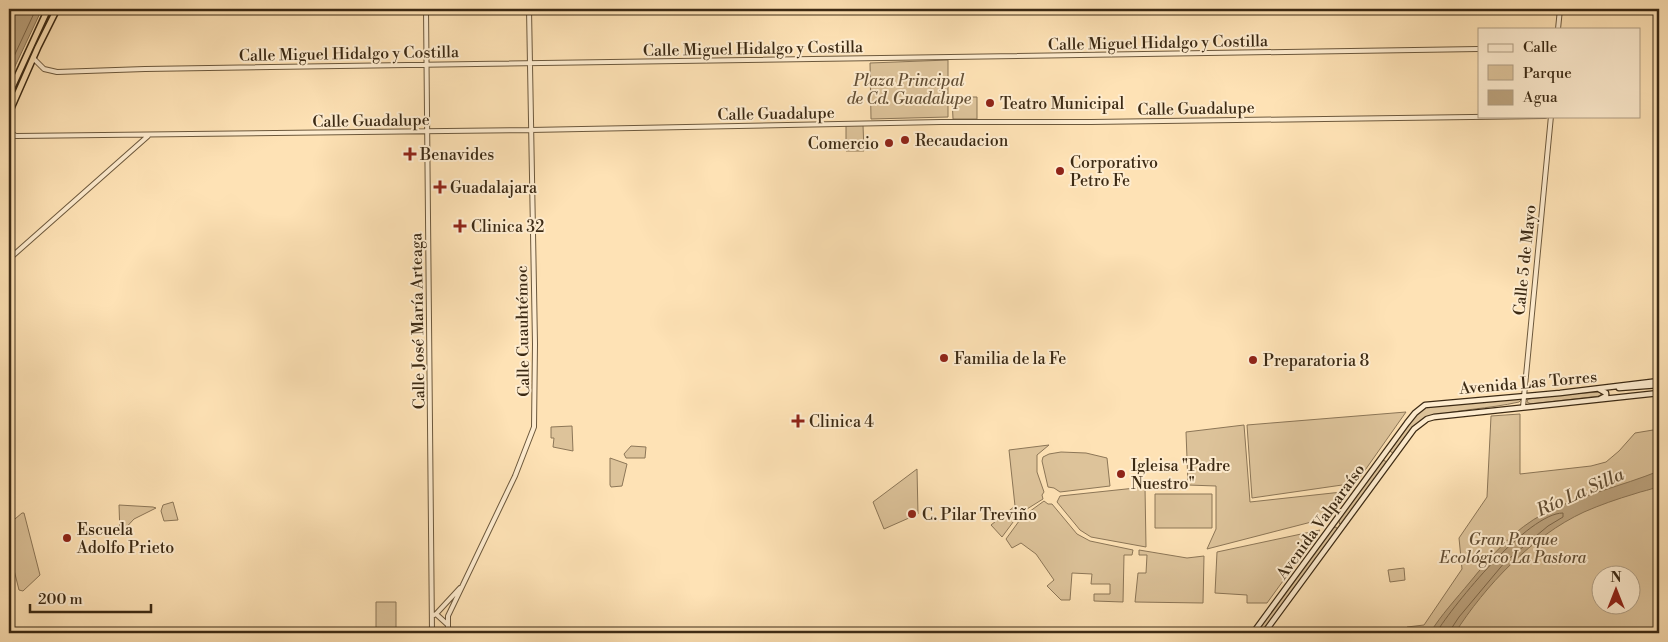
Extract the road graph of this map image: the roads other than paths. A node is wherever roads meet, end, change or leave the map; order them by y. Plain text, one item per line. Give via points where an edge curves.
1 (48, 9) edge
2 (57, 9) edge
3 (426, 9) edge
4 (529, 9) edge
5 (1560, 9) edge
6 (1558, 28) edge
7 (1478, 49) edge
8 (34, 58) junction
9 (530, 63) junction
10 (427, 65) junction
11 (18, 93) junction
12 (9, 94) edge
13 (9, 102) edge
14 (9, 113) edge
15 (1478, 117) edge
16 (1551, 118) edge
17 (530, 130) junction
18 (427, 131) junction
19 (9, 132) edge
20 (149, 136) junction
21 (9, 259) edge
22 (1659, 381) edge
23 (1659, 385) edge
24 (1598, 388) junction
25 (1658, 394) edge
26 (1524, 395) junction
27 (1595, 400) junction
28 (1524, 407) junction
29 (1407, 423) joint
30 (1414, 429) joint
31 (463, 585) junction
32 (434, 615) junction
33 (448, 624) junction
34 (432, 633) edge
35 (448, 633) edge
36 (1254, 633) edge
37 (1264, 633) edge

1 - 12 highway
2 - 8 highway
3 - 10 street, Calle José María Arteaga
4 - 9 street, Calle Cuauhtémoc
5 - 6 street
7 - 9 street, Calle Miguel Hidalgo y Costilla
8 - 10 street, Calle Miguel Hidalgo y Costilla via 44,70 53,72
8 - 11 highway
9 - 10 street, Calle Miguel Hidalgo y Costilla
9 - 17 street, Calle Cuauhtémoc
10 - 18 street, Calle José María Arteaga
11 - 13 highway
11 - 14 highway
15 - 17 street, Calle Guadalupe
16 - 26 street, Calle 5 de Mayo
17 - 18 street, Calle Guadalupe
17 - 31 street, Calle Cuauhtémoc via 534,427 515,476
18 - 20 street, Calle Guadalupe
18 - 32 street, Calle José María Arteaga
19 - 20 street, Calle Guadalupe via 16,136
20 - 21 street
22 - 24 main road, Avenida Las Torres
23 - 24 main road
24 - 26 main road, Avenida Las Torres
24 - 27 main road via 1606,396
25 - 27 main road, Avenida Las Torres
26 - 28 street, Calle 5 de Mayo
26 - 29 main road, Avenida Las Torres via 1425,404
27 - 28 main road, Avenida Las Torres
28 - 30 main road, Avenida Las Torres via 1434,417
29 - 36 main road, Avenida Valparaíso
30 - 37 main road, Avenida Valparaíso
31 - 32 street
31 - 33 street, Calle Cuauhtémoc via 448,616
32 - 33 street
32 - 34 street, Calle José María Arteaga
33 - 35 street, Calle Cuauhtémoc

